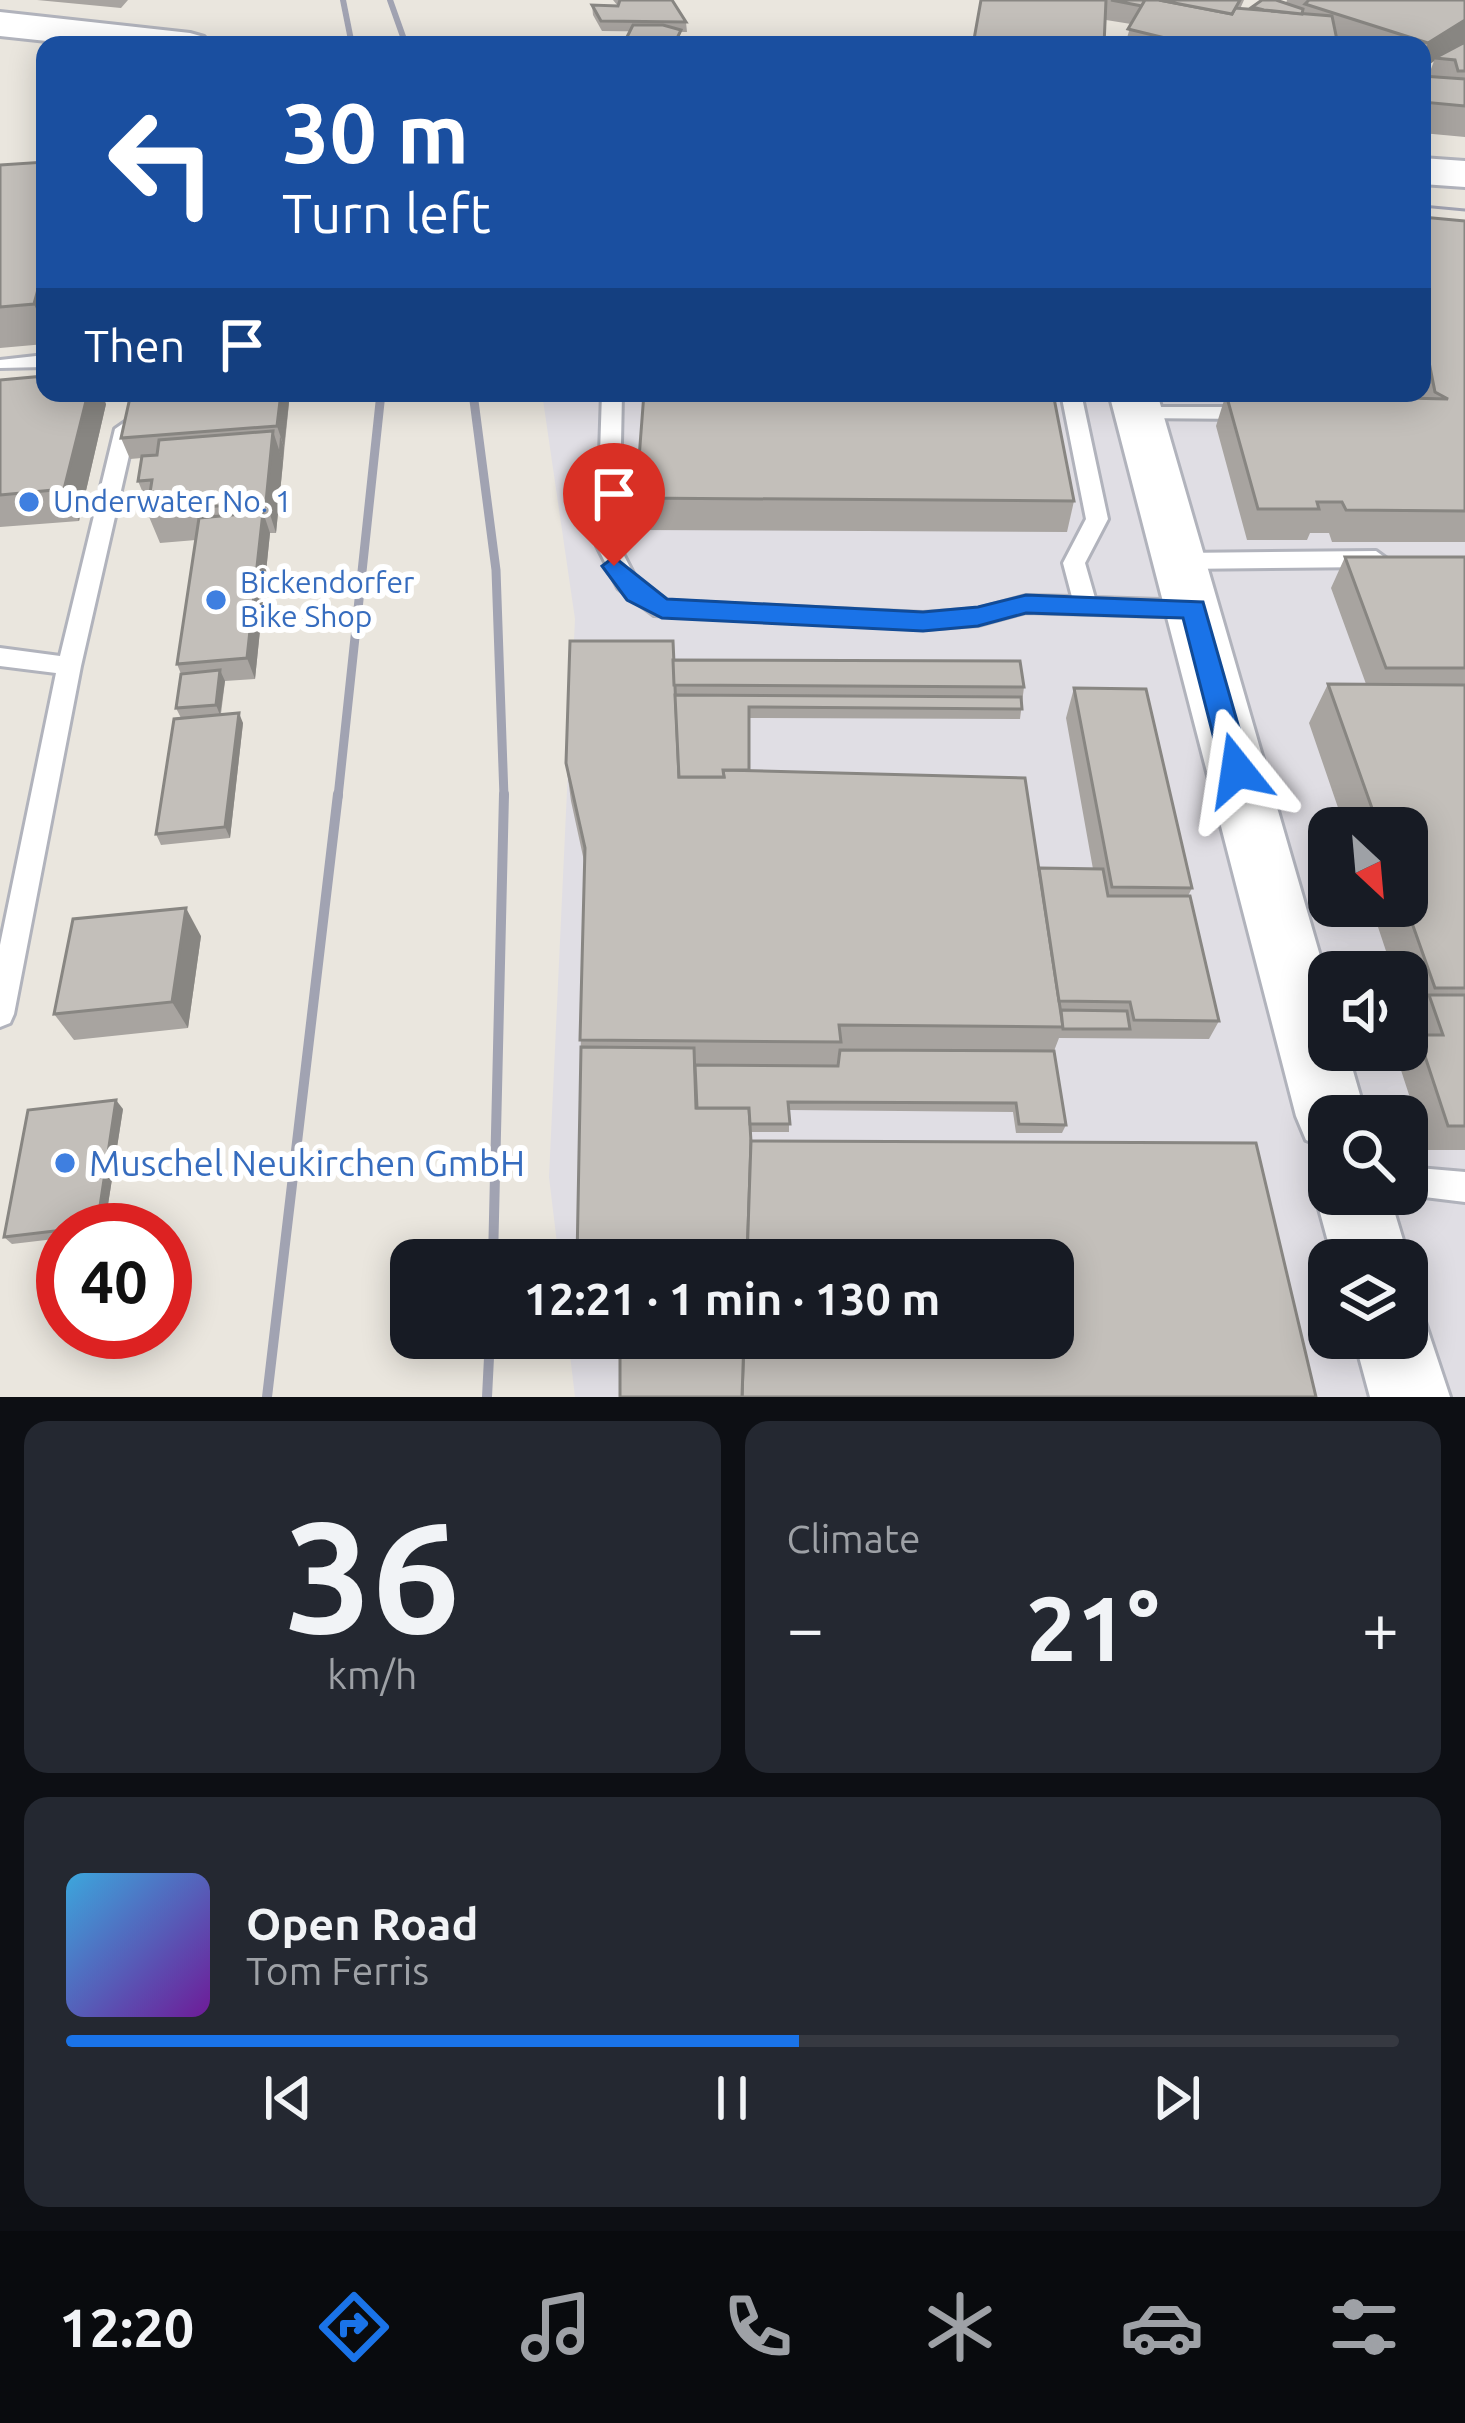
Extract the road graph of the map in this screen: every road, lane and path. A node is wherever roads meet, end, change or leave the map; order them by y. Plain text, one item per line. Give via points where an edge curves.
1 (0, 24) edge
2 (109, 36) edge
3 (0, 59) edge
4 (36, 62) edge
5 (1431, 171) edge
6 (1465, 174) edge
7 (36, 362) edge
8 (6, 364) dead end
9 (612, 402) edge
10 (1074, 402) edge
11 (1136, 403) edge
12 (1284, 413) edge
13 (125, 429) edge
14 (1394, 559) edge
15 (1187, 585) junction
16 (1086, 605) junction
17 (0, 657) edge
18 (69, 666) junction
19 (0, 1015) edge
20 (1324, 1095) edge
21 (1428, 1183) edge
22 (1465, 1186) edge
23 (1400, 1359) edge
24 (1410, 1397) edge

1 - 2 main road
3 - 4 main road
5 - 6 main road
7 - 8 lane
9 - 16 lane via 608,546 626,582 662,608 923,621 1026,604
10 - 16 lane via 1096,497 1097,520 1074,563
11 - 12 lane
11 - 15 street
13 - 18 lane
14 - 15 lane
15 - 16 lane
15 - 20 street
17 - 18 lane
18 - 19 lane
21 - 22 lane
23 - 24 street

